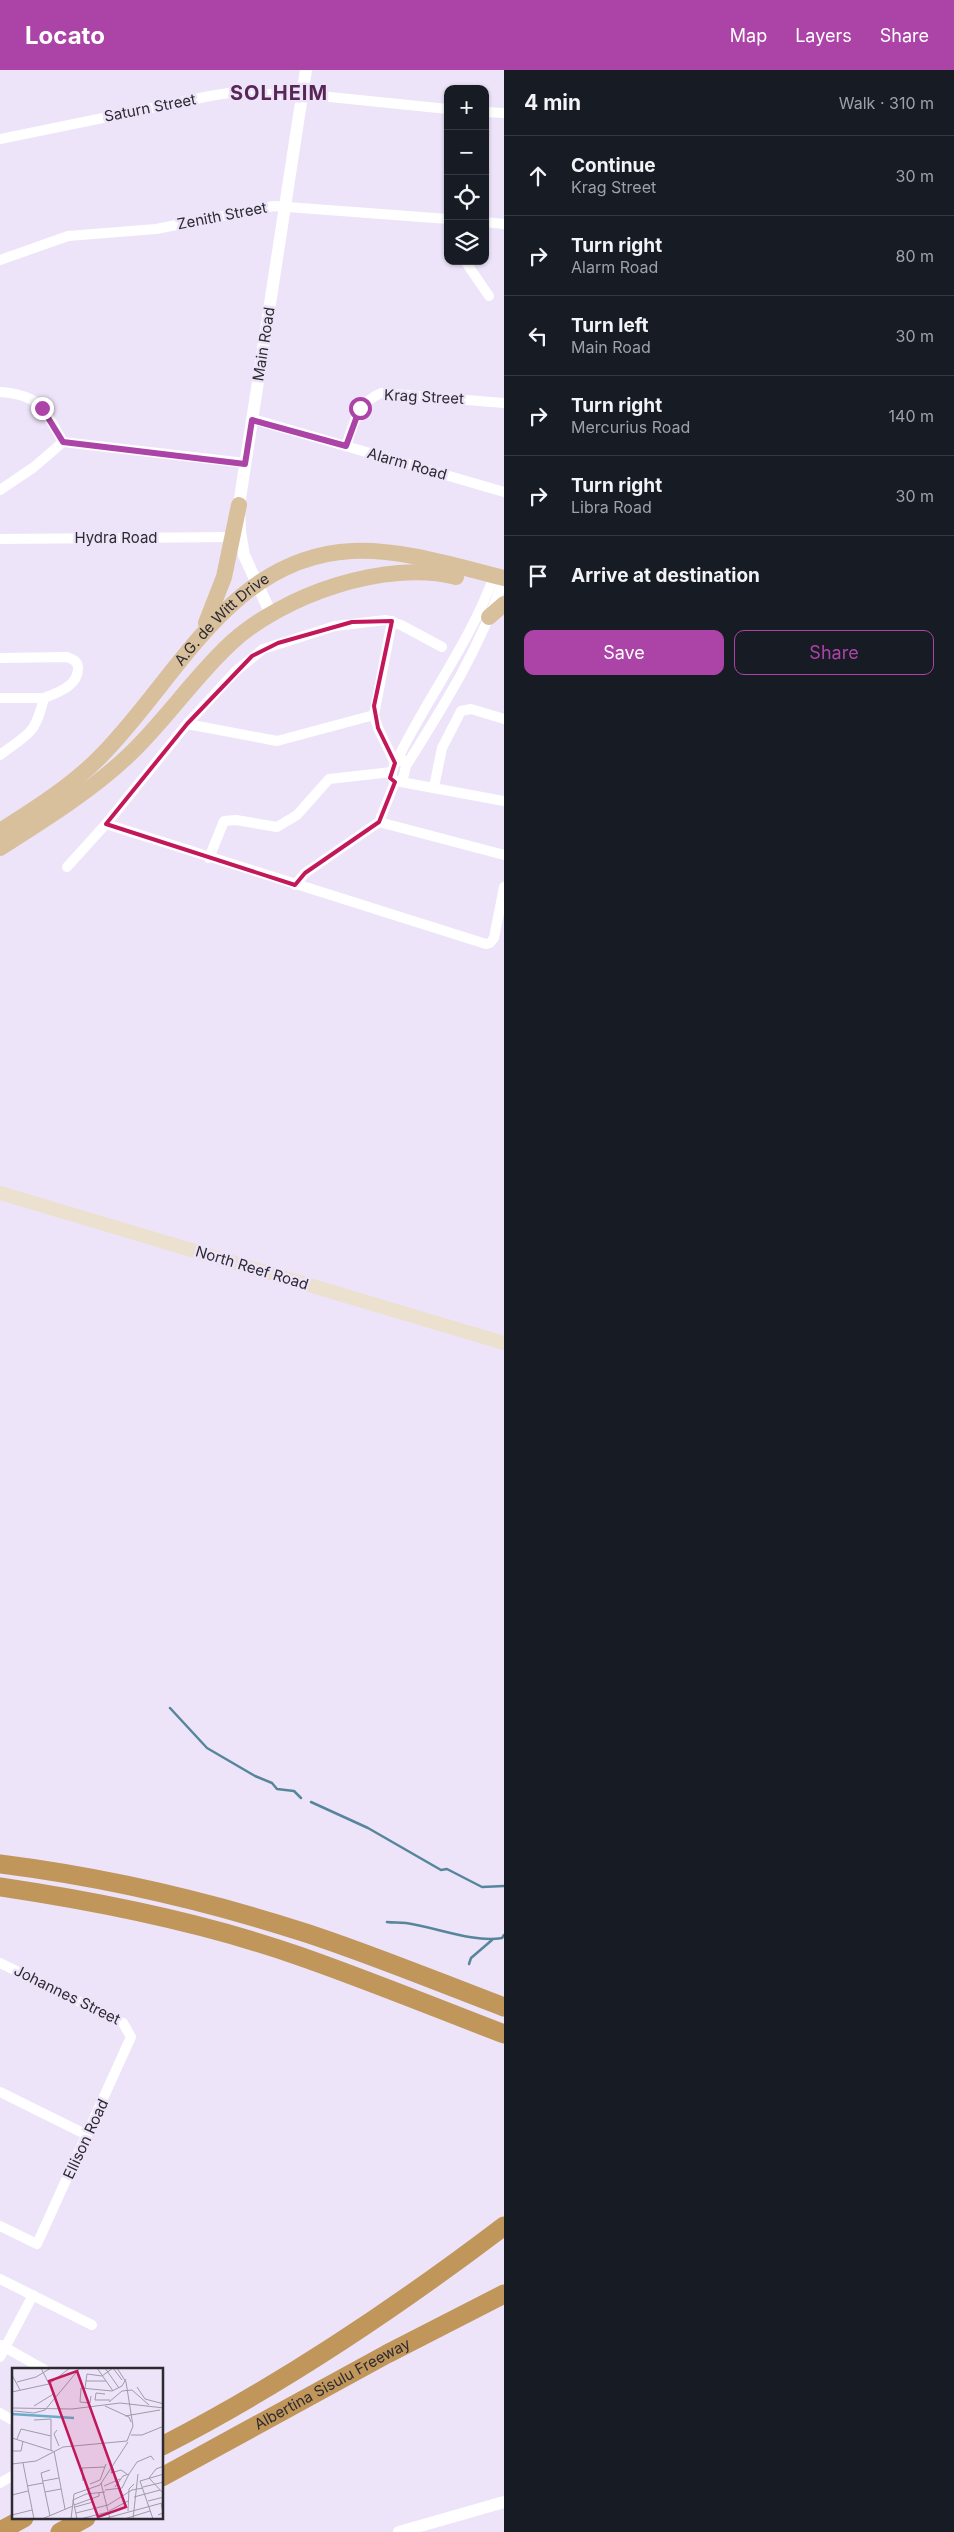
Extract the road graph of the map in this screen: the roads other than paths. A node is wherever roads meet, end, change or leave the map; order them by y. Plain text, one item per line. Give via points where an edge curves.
1 (306, 70) edge
2 (302, 96) junction
3 (320, 96) dead end
4 (444, 108) edge
5 (489, 112) edge
6 (504, 113) edge
7 (0, 139) edge
8 (285, 205) junction
9 (444, 219) edge
10 (489, 222) edge
11 (504, 224) edge
12 (0, 260) edge
13 (468, 265) edge
14 (489, 296) dead end
15 (0, 392) edge
16 (504, 403) edge
17 (252, 420) junction
18 (63, 442) junction
19 (346, 446) junction
20 (245, 464) junction
21 (0, 490) edge
22 (504, 492) edge
23 (239, 506) junction
24 (232, 537) junction
25 (0, 539) edge
26 (257, 582) junction
27 (499, 582) edge
28 (504, 604) edge
29 (271, 614) junction
30 (489, 617) junction
31 (392, 622) junction
32 (197, 640) junction
33 (442, 647) dead end
34 (0, 658) edge
35 (0, 698) edge
36 (44, 698) junction
37 (374, 715) junction
38 (504, 719) edge
39 (418, 721) junction
40 (187, 724) junction
41 (430, 728) junction
42 (0, 755) edge
43 (394, 765) junction
44 (406, 766) junction
45 (398, 782) junction
46 (434, 787) junction
47 (504, 801) edge
48 (38, 814) junction
49 (379, 822) junction
50 (106, 824) junction
51 (4, 837) edge
52 (504, 855) edge
53 (209, 858) junction
54 (67, 867) dead end
55 (295, 885) junction
56 (504, 887) edge
57 (0, 1193) edge
58 (504, 1343) edge
59 (6, 1864) edge
60 (0, 1887) edge
61 (0, 1962) edge
62 (504, 2007) edge
63 (130, 2032) joint
64 (504, 2034) edge
65 (0, 2092) edge
66 (87, 2135) junction
67 (0, 2226) edge
68 (504, 2226) edge
69 (0, 2279) edge
70 (504, 2294) edge
71 (33, 2296) junction
72 (92, 2325) dead end
73 (2, 2350) edge
74 (41, 2368) edge
75 (0, 2413) edge
76 (12, 2420) edge
77 (164, 2445) edge
78 (12, 2476) edge
79 (164, 2476) edge
80 (0, 2483) edge
81 (504, 2502) edge
82 (20, 2520) edge
83 (82, 2520) edge
84 (0, 2531) edge
85 (61, 2532) edge
86 (399, 2532) edge

1 - 2 street, Main Road
2 - 7 street, Saturn Street via 219,94
2 - 8 street, Main Road
3 - 4 street
5 - 6 street
8 - 9 street, Zenith Street
8 - 12 street, Zenith Street via 147,230 68,236
8 - 17 street, Main Road
10 - 11 street
13 - 14 street
15 - 18 street via 25,395 35,400
16 - 19 street, Krag Street via 381,393 368,399 360,408
17 - 19 street, Alarm Road
17 - 20 street, Main Road
18 - 20 street
18 - 21 street
19 - 22 street, Alarm Road
20 - 23 street, Main Road
23 - 24 main road
23 - 26 street, Main Road via 242,545
24 - 25 street, Hydra Road
24 - 32 main road via 220,591
26 - 27 main road, A.G. de Witt Drive via 307,558 352,551 406,555
26 - 29 street, Main Road
26 - 32 main road, A.G. de Witt Drive
27 - 29 main road, A.G. de Witt Drive via 438,573 389,575 340,585
27 - 30 street
27 - 39 street
28 - 30 main road
29 - 48 main road, A.G. de Witt Drive via 225,649 104,778
30 - 41 street via 464,673
31 - 33 street
31 - 37 street
31 - 40 street via 374,620 335,626 263,649 236,671
32 - 48 main road, A.G. de Witt Drive via 100,756
34 - 36 street via 74,659 78,672 74,681
35 - 36 street
36 - 42 street via 32,732
37 - 40 street via 277,740
37 - 43 street
38 - 46 street via 466,708 462,711 442,748
39 - 41 street
39 - 43 street
40 - 50 street
41 - 44 street
43 - 44 street via 402,759
43 - 45 street via 391,778
43 - 53 street via 329,779 297,815 277,827 224,821
44 - 45 street
45 - 46 street
45 - 49 street
46 - 47 street
48 - 51 main road, A.G. de Witt Drive
49 - 52 street
49 - 55 street via 305,873
50 - 53 street
50 - 54 street
53 - 55 street
55 - 56 street via 486,944 494,938
57 - 58 main road, North Reef Road
59 - 62 highway via 232,1910 307,1933
60 - 64 highway via 141,1912 226,1934 298,1956
61 - 63 street, Johannes Street via 123,2023
63 - 66 street, Ellison Road via 129,2044
65 - 66 street
66 - 67 street, Ellison Road via 36,2244
68 - 77 highway, Albertina Sisulu Freeway via 415,2293 298,2370
69 - 71 street
70 - 79 highway, Albertina Sisulu Freeway
71 - 72 street
71 - 73 street
73 - 74 street
75 - 76 street
78 - 80 street
81 - 86 street
82 - 84 highway
83 - 85 highway

